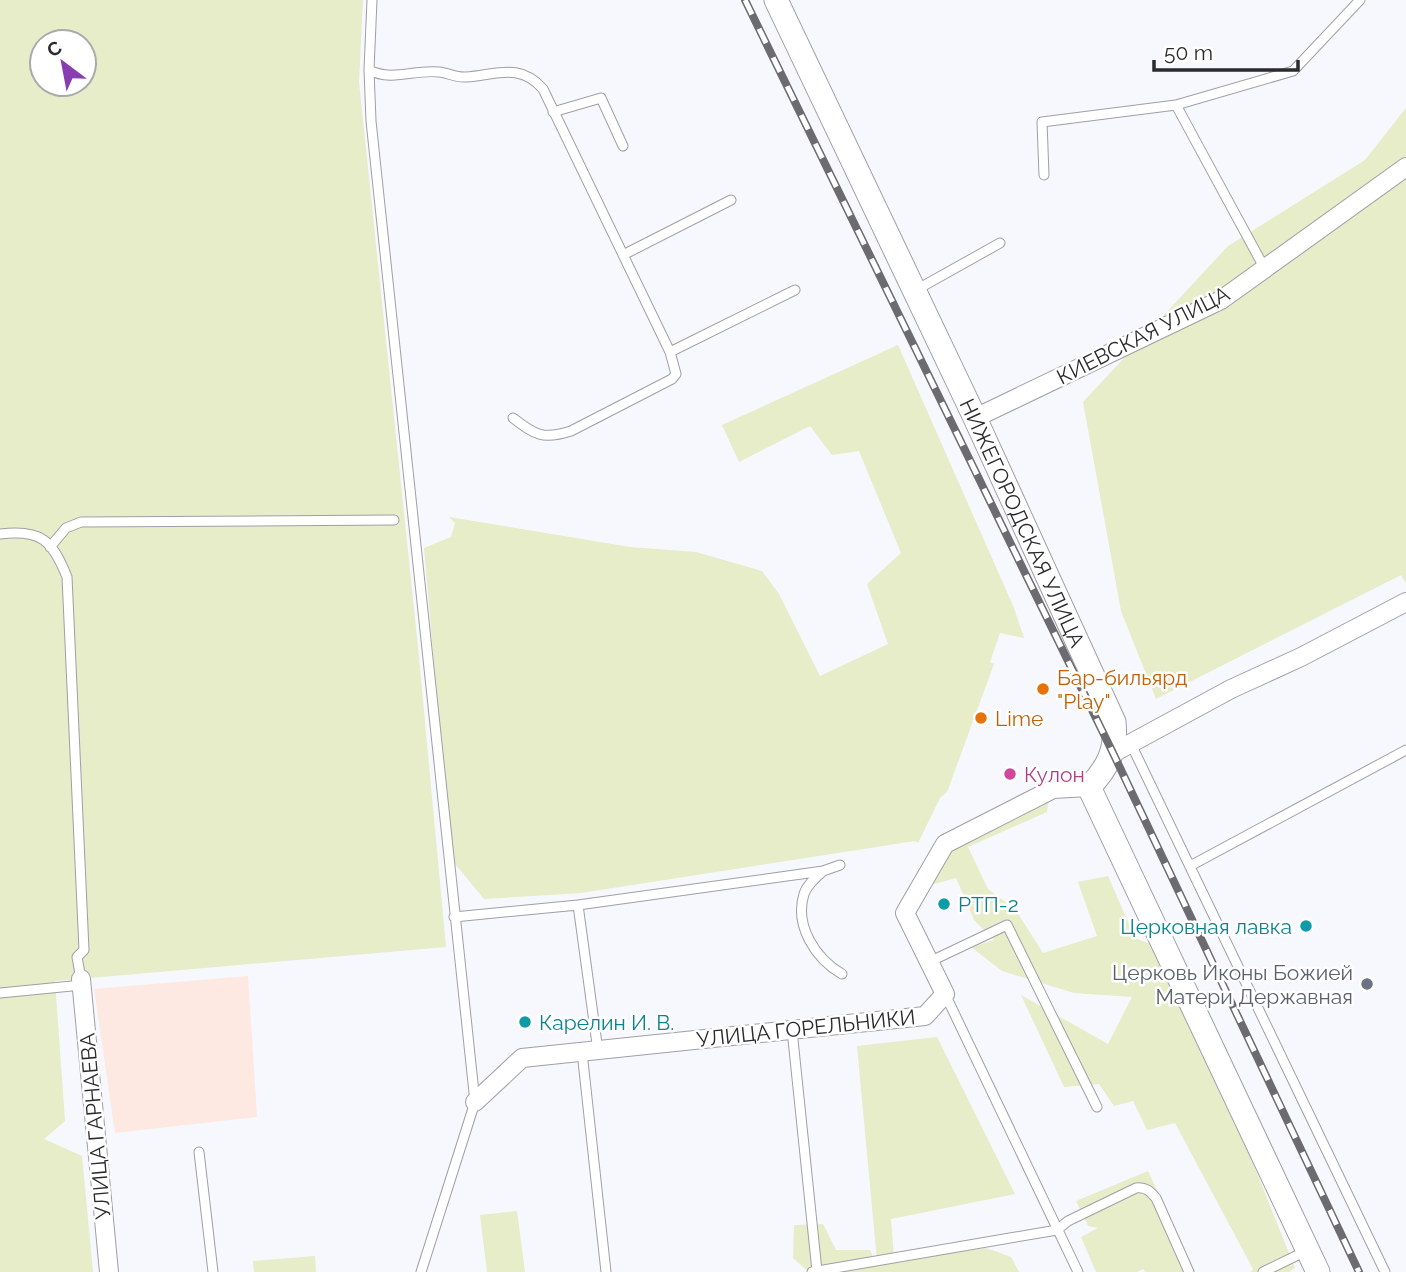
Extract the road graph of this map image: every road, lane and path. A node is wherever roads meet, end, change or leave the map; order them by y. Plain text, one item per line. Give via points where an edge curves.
1 (372, 0) edge
2 (776, 0) edge
3 (1360, 0) edge
4 (369, 69) junction
5 (1176, 105) junction
6 (553, 112) junction
7 (623, 146) dead end
8 (1406, 167) edge
9 (1044, 175) dead end
10 (731, 200) dead end
11 (1000, 243) dead end
12 (623, 255) junction
13 (1265, 269) junction
14 (795, 290) dead end
15 (915, 291) junction
16 (670, 352) junction
17 (513, 418) dead end
18 (975, 418) junction
19 (394, 520) dead end
20 (0, 534) edge
21 (50, 547) junction
22 (1405, 605) edge
23 (1122, 748) junction
24 (1406, 750) edge
25 (1089, 787) junction
26 (840, 865) dead end
27 (1190, 866) junction
28 (823, 871) junction
29 (578, 905) junction
30 (454, 917) junction
31 (929, 962) junction
32 (842, 974) dead end
33 (82, 982) junction
34 (0, 993) edge
35 (945, 994) junction
36 (792, 1030) junction
37 (590, 1051) junction
38 (475, 1102) junction
39 (1097, 1107) dead end
40 (199, 1152) dead end
41 (1056, 1230) junction
42 (1307, 1251) junction
43 (109, 1272) edge
44 (212, 1272) edge
45 (421, 1272) edge
46 (606, 1272) edge
47 (814, 1272) edge
48 (1078, 1272) edge
49 (1189, 1272) edge
50 (1264, 1272) edge
51 (1318, 1272) edge
52 (1385, 1272) edge

1 - 4 lane
2 - 15 street, НИЖЕГОРОДСКАЯ УЛИЦА
3 - 5 lane via 1293,71
4 - 6 lane via 388,77 520,72 543,89
4 - 30 lane
5 - 9 lane via 1042,122
5 - 13 lane
6 - 7 lane via 601,98
6 - 12 lane
8 - 13 street, КИЕВСКАЯ УЛИЦА
10 - 12 lane
11 - 15 lane
12 - 16 lane
13 - 18 street, КИЕВСКАЯ УЛИЦА via 1221,300
14 - 16 lane
15 - 18 street, НИЖЕГОРОДСКАЯ УЛИЦА
16 - 17 lane via 676,374 672,379 571,431 556,436 533,434
18 - 23 street, НИЖЕГОРОДСКАЯ УЛИЦА
19 - 21 lane via 81,522 66,528
20 - 21 lane via 30,532
21 - 33 lane via 67,577 85,950 77,957
22 - 23 street
23 - 25 street
23 - 27 lane
24 - 27 lane
25 - 31 street via 1053,789 945,844 905,913
25 - 42 street
26 - 28 lane
27 - 52 lane
28 - 29 lane
28 - 32 lane via 804,893 804,928 814,950
29 - 30 lane
29 - 37 lane
30 - 38 lane
31 - 35 street
31 - 39 lane via 1007,925
33 - 34 lane
33 - 43 street, УЛИЦА ГАРНАЕВА
35 - 36 street, УЛИЦА ГОРЕЛЬНИКИ via 925,1016
35 - 41 lane
36 - 37 street, УЛИЦА ГОРЕЛЬНИКИ
36 - 47 lane
37 - 38 street, УЛИЦА ГОРЕЛЬНИКИ via 522,1058
37 - 46 lane
38 - 45 lane
40 - 44 lane
41 - 47 lane
41 - 48 lane
41 - 49 lane via 1143,1187 1156,1198
42 - 50 lane
42 - 51 street

